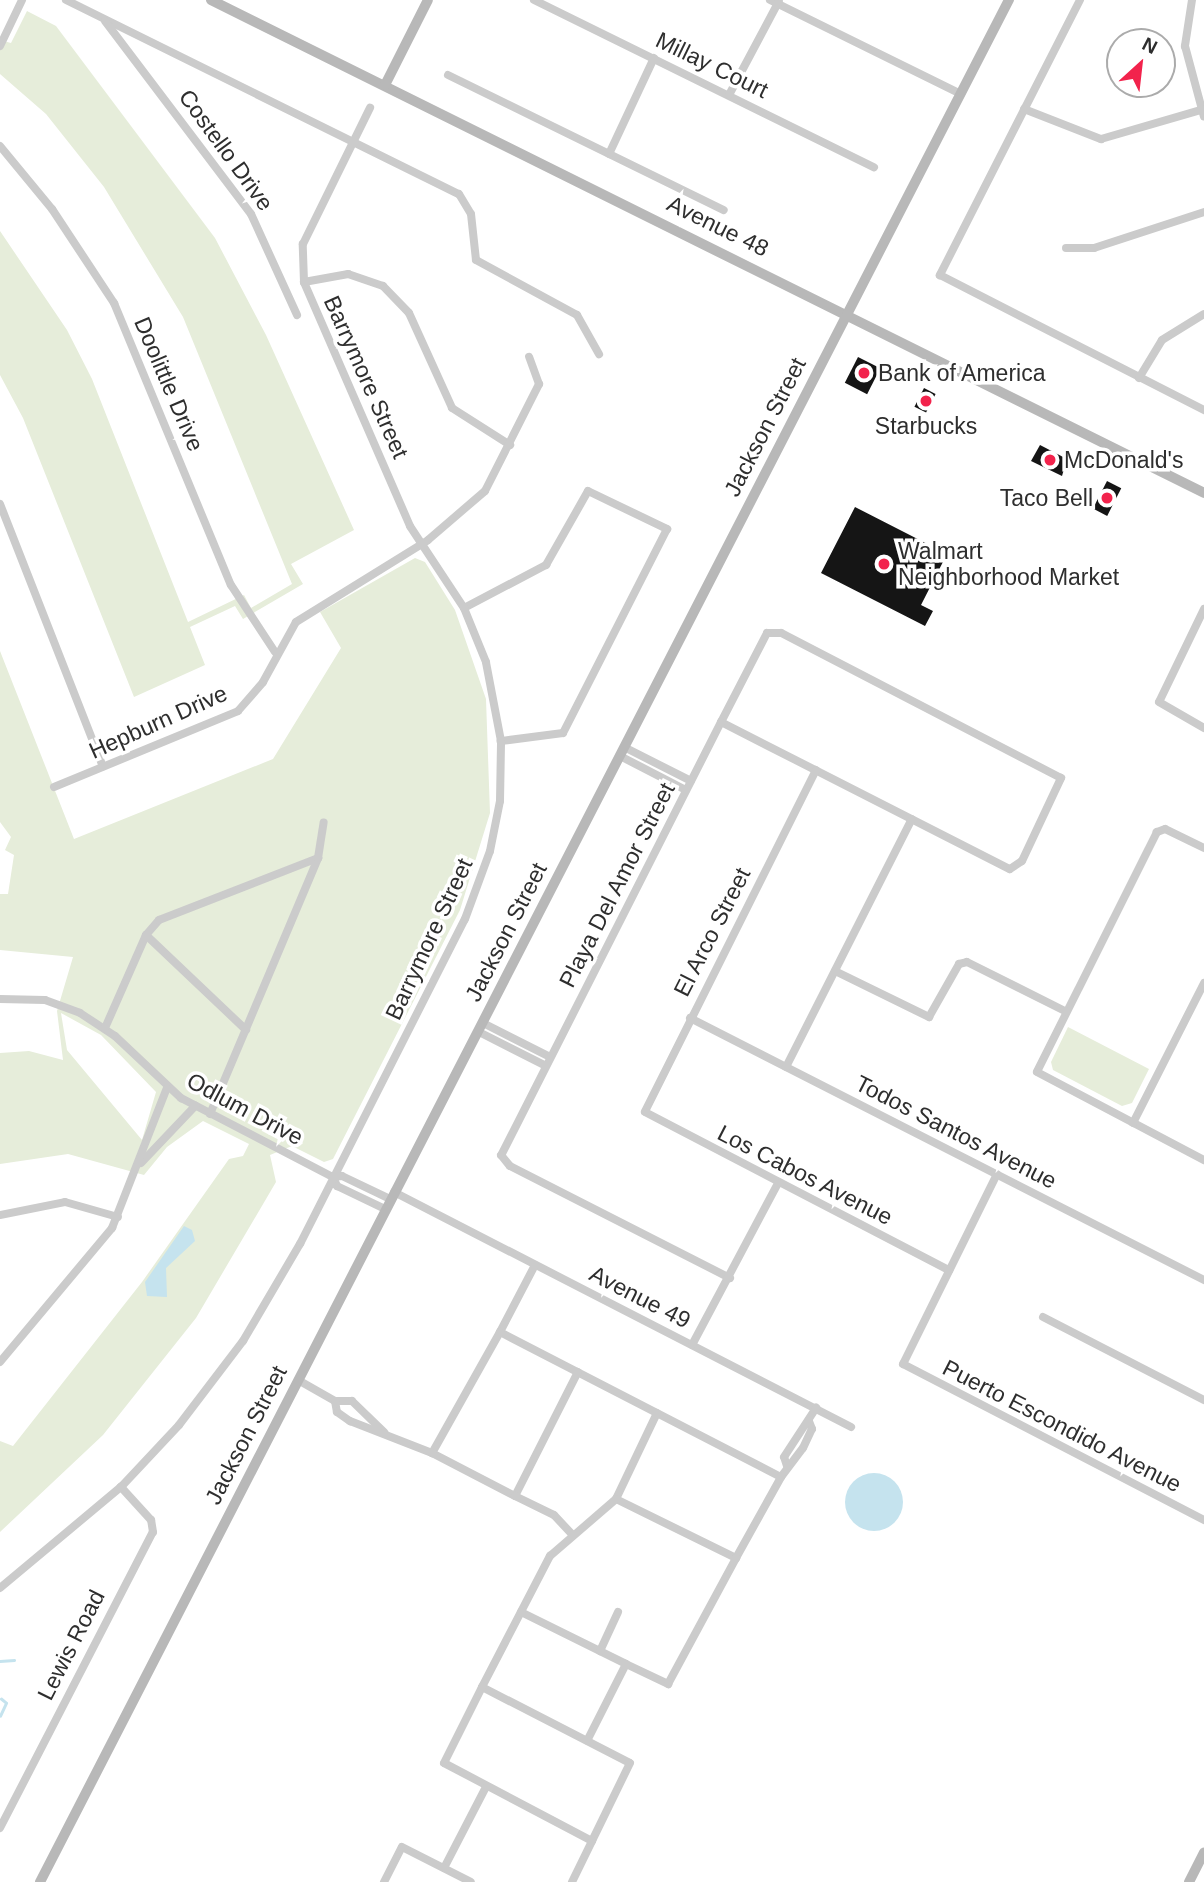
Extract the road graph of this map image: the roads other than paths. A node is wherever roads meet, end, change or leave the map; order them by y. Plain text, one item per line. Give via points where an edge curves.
1 (22, 0) edge
2 (66, 0) edge
3 (211, 0) edge
4 (428, 0) edge
5 (534, 0) edge
6 (1009, 0) edge
7 (1080, 0) edge
8 (1192, 0) edge
9 (776, 1) edge
10 (103, 18) junction
11 (0, 46) edge
12 (654, 58) junction
13 (448, 75) dead end
14 (385, 85) junction
15 (729, 94) junction
16 (961, 94) junction
17 (370, 108) dead end
18 (1024, 109) junction
19 (1203, 112) edge
20 (354, 139) junction
21 (0, 146) edge
22 (609, 154) junction
23 (874, 167) dead end
24 (724, 210) dead end
25 (1204, 212) edge
26 (1066, 248) dead end
27 (304, 282) junction
28 (848, 313) junction
29 (1204, 314) edge
30 (297, 315) dead end
31 (599, 354) dead end
32 (529, 357) dead end
33 (1139, 378) junction
34 (1204, 410) edge
35 (510, 445) junction
36 (1204, 493) edge
37 (0, 504) edge
38 (421, 545) junction
39 (464, 608) junction
40 (1204, 609) edge
41 (275, 652) junction
42 (721, 722) junction
43 (1204, 728) edge
44 (501, 741) junction
45 (622, 752) junction
46 (103, 767) junction
47 (816, 771) junction
48 (691, 781) junction
49 (54, 787) dead end
50 (686, 790) junction
51 (912, 819) junction
52 (324, 822) dead end
53 (1204, 848) edge
54 (318, 858) junction
55 (146, 935) junction
56 (835, 971) junction
57 (1204, 983) edge
58 (0, 999) edge
59 (1065, 1011) junction
60 (690, 1018) junction
61 (105, 1028) junction
62 (481, 1028) junction
63 (246, 1030) junction
64 (551, 1057) junction
65 (546, 1066) junction
66 (786, 1067) junction
67 (167, 1088) junction
68 (195, 1106) junction
69 (645, 1112) joint
70 (210, 1114) junction
71 (1133, 1123) junction
72 (1204, 1160) edge
73 (139, 1166) junction
74 (997, 1174) junction
75 (333, 1177) junction
76 (778, 1183) junction
77 (359, 1184) junction
78 (354, 1194) junction
79 (390, 1200) junction
80 (0, 1215) edge
81 (118, 1217) junction
82 (535, 1265) junction
83 (949, 1270) junction
84 (730, 1278) junction
85 (1204, 1280) edge
86 (1042, 1317) dead end
87 (500, 1332) junction
88 (692, 1345) junction
89 (0, 1362) edge
90 (578, 1372) junction
91 (298, 1380) junction
92 (1204, 1400) edge
93 (335, 1401) junction
94 (816, 1408) junction
95 (360, 1409) junction
96 (657, 1413) junction
97 (809, 1421) junction
98 (353, 1422) junction
99 (851, 1427) dead end
100 (384, 1432) junction
101 (792, 1442) junction
102 (803, 1448) junction
103 (432, 1453) junction
104 (787, 1466) junction
105 (781, 1477) junction
106 (121, 1488) junction
107 (515, 1496) junction
108 (616, 1499) junction
109 (1204, 1520) edge
110 (572, 1534) junction
111 (736, 1558) junction
112 (0, 1588) edge
113 (521, 1612) junction
114 (618, 1612) dead end
115 (600, 1651) junction
116 (626, 1664) junction
117 (482, 1687) junction
118 (587, 1741) junction
119 (486, 1787) junction
120 (0, 1828) edge
121 (593, 1841) junction
122 (1204, 1853) edge
123 (444, 1868) junction
124 (40, 1882) edge
125 (383, 1882) edge
126 (471, 1882) edge
127 (572, 1882) edge
128 (1189, 1882) edge

1 - 11 street
2 - 10 street
3 - 14 main road, Avenue 48
4 - 14 main road
5 - 12 street, Millay Court
6 - 16 main road, Jackson Street
7 - 18 street
8 - 19 street via 1185,46
9 - 15 street
9 - 16 street
10 - 20 street
10 - 30 street, Costello Drive via 251,214
12 - 15 street, Millay Court
12 - 22 street
13 - 22 street
14 - 28 main road, Avenue 48
15 - 23 street, Millay Court
16 - 28 main road, Jackson Street
17 - 20 street, Barrymore Street
18 - 19 street via 1101,139
18 - 33 street via 940,275
20 - 27 street, Barrymore Street via 303,244
20 - 31 street via 459,194 471,214 476,260 577,314
21 - 41 street, Doolittle Drive via 52,209 114,303 231,585
22 - 24 street
25 - 26 street via 1094,248
27 - 35 street via 348,274 383,286 409,313 452,408
27 - 38 street, Barrymore Street
28 - 36 main road, Avenue 48
28 - 45 main road, Jackson Street
29 - 33 street via 1162,340
32 - 35 street, Hepburn Drive via 540,384
33 - 34 street
35 - 38 street, Hepburn Drive via 485,491
37 - 46 street
38 - 39 street, Barrymore Street
38 - 41 street, Hepburn Drive via 304,614
39 - 44 street, Barrymore Street via 494,687
39 - 44 street via 546,565 588,491 667,529 563,733
40 - 43 street via 1159,702
41 - 46 street, Hepburn Drive via 263,682 238,711
42 - 47 street
42 - 48 street, Playa Del Amor Street
42 - 51 street, Playa Del Amor Street via 771,630 1061,778 1015,869
44 - 75 street, Barrymore Street via 497,820 481,881
45 - 48 street
45 - 50 street
45 - 62 main road, Jackson Street
46 - 49 street, Hepburn Drive
47 - 51 street
47 - 60 street, El Arco Street
48 - 50 street, Playa Del Amor Street
50 - 64 street, Playa Del Amor Street
51 - 56 street
52 - 54 street
53 - 59 street via 1161,829
54 - 55 street via 159,920
54 - 63 street
55 - 61 street
55 - 63 street
56 - 59 street via 929,1017 959,964 967,962
56 - 66 street
57 - 71 street
58 - 61 street, Odlum Drive via 44,1000
59 - 71 street via 1037,1072
60 - 66 street, Todos Santos Avenue
60 - 69 street, El Arco Street
61 - 67 street, Odlum Drive
62 - 64 street
62 - 65 street
62 - 79 main road, Jackson Street
63 - 70 street
64 - 65 street, Playa Del Amor Street
65 - 84 street, Playa Del Amor Street via 501,1159
66 - 74 street, Todos Santos Avenue
67 - 68 street, Odlum Drive
67 - 73 street
68 - 70 street, Odlum Drive
68 - 73 street
69 - 76 street, Los Cabos Avenue
70 - 75 street, Odlum Drive
71 - 72 street
73 - 81 street
74 - 83 street
74 - 85 street, Todos Santos Avenue
75 - 77 street, Odlum Drive
75 - 78 street, Odlum Drive
75 - 106 street, Barrymore Street via 243,1341 179,1425
76 - 83 street, Los Cabos Avenue
76 - 84 street
77 - 78 street
77 - 79 street, Odlum Drive
78 - 79 street, Odlum Drive
79 - 82 street, Avenue 49 via 412,1202
79 - 91 main road, Jackson Street
80 - 81 street via 65,1202
81 - 89 street
82 - 87 street
82 - 88 street, Avenue 49
83 - 109 street, Puerto Escondido Avenue via 903,1364
84 - 88 street
86 - 92 street
87 - 90 street
87 - 103 street
88 - 94 street, Avenue 49
90 - 96 street
90 - 107 street
91 - 93 street
91 - 124 main road, Jackson Street
93 - 95 street via 342,1398
93 - 98 street via 337,1412
94 - 97 street
94 - 99 street, Avenue 49
95 - 98 street
95 - 100 street
96 - 105 street
96 - 108 street
97 - 101 street
97 - 102 street via 812,1429
98 - 100 street
100 - 103 street
101 - 102 street
101 - 104 street via 784,1457
102 - 104 street via 795,1463
103 - 107 street
104 - 105 street
105 - 111 street
106 - 112 street, Barrymore Street
106 - 120 street, Lewis Road via 151,1520 153,1532
107 - 110 street via 554,1515
108 - 110 street
108 - 111 street
110 - 113 street via 550,1556
111 - 116 street via 668,1684
113 - 115 street
113 - 117 street
114 - 115 street
115 - 116 street
116 - 118 street
117 - 118 street
117 - 119 street via 444,1763
118 - 121 street via 630,1763
119 - 121 street
119 - 123 street
121 - 127 street
122 - 128 main road
123 - 125 street via 402,1847
123 - 126 street

